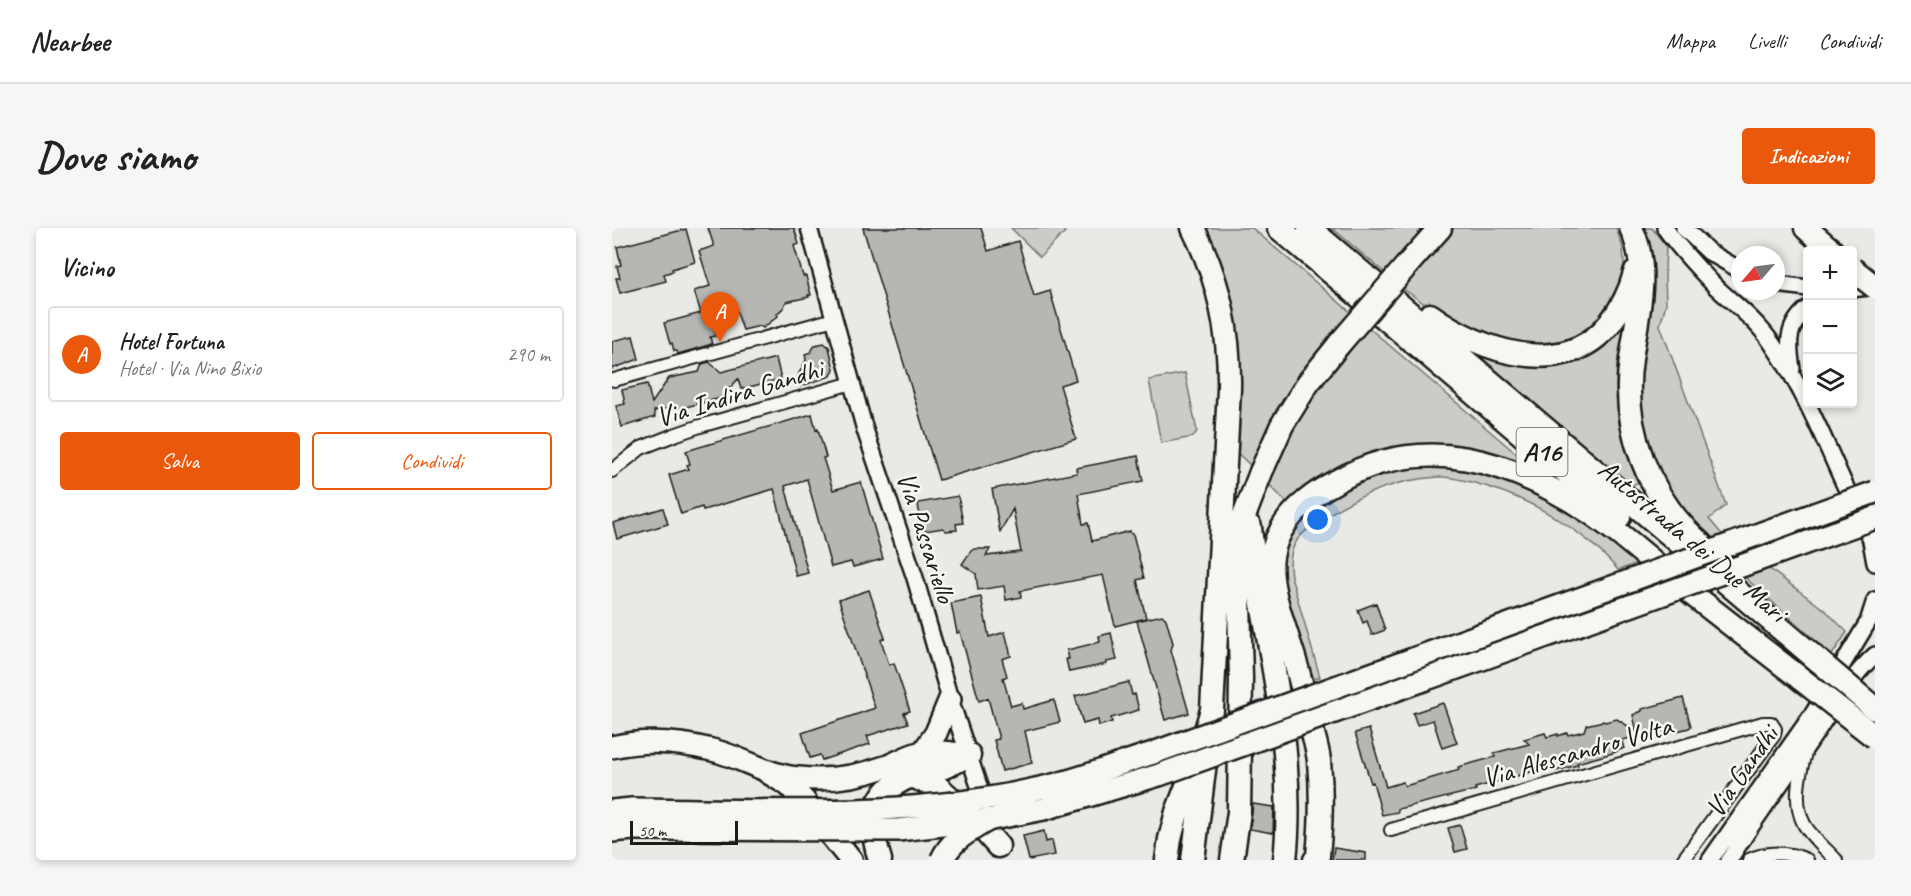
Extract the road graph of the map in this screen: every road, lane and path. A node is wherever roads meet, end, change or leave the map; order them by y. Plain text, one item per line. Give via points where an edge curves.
1 (809, 228) edge
2 (1193, 228) edge
3 (1279, 228) edge
4 (1309, 228) edge
5 (1326, 228) edge
6 (1440, 228) edge
7 (1665, 228) edge
8 (1684, 228) edge
9 (1806, 228) edge
10 (1634, 238) edge
11 (1826, 246) edge
12 (1731, 265) edge
13 (1857, 273) edge
14 (1785, 285) edge
15 (1875, 286) edge
16 (1803, 287) edge
17 (1857, 288) edge
18 (1803, 314) edge
19 (834, 319) junction
20 (1793, 375) junction
21 (614, 380) dead end
22 (852, 383) junction
23 (612, 471) edge
24 (1875, 492) edge
25 (1250, 501) junction
26 (1875, 518) edge
27 (1873, 544) edge
28 (1875, 563) edge
29 (1875, 600) edge
30 (1875, 655) edge
31 (1812, 668) junction
32 (950, 699) junction
33 (1875, 700) edge
34 (1875, 709) edge
35 (1212, 710) junction
36 (1875, 736) edge
37 (1807, 746) junction
38 (612, 747) edge
39 (923, 752) junction
40 (969, 755) junction
41 (768, 772) junction
42 (912, 776) junction
43 (622, 820) edge
44 (987, 820) junction
45 (1391, 830) dead end
46 (1000, 853) edge
47 (1317, 859) edge
48 (851, 860) edge
49 (880, 860) edge
50 (942, 860) edge
51 (1167, 860) edge
52 (1193, 860) edge
53 (1232, 860) edge
54 (1285, 860) edge
55 (1683, 860) edge
56 (1710, 860) edge
57 (1729, 860) edge
58 (1749, 860) edge
59 (1807, 860) edge
60 (1836, 860) edge

1 - 19 street, Via Passariello
2 - 35 highway via 1214,275 1230,360
3 - 31 highway, Autostrada dei Due Mari / A16
4 - 31 highway, Autostrada dei Due Mari / A16
5 - 10 highway via 1443,324 1482,344 1538,356 1553,356 1581,346 1594,339 1617,314 1632,285 1636,266
6 - 25 highway, bridge via 1308,383 1282,424
7 - 20 street via 1690,260 1753,320
8 - 12 street via 1709,252
9 - 11 highway
10 - 31 highway via 1642,287 1628,391 1641,458 1662,499 1682,525
13 - 15 highway, bridge
14 - 16 street
15 - 17 street
18 - 20 street via 1794,324 1788,344
19 - 21 street
19 - 22 street, Via Passariello
20 - 27 street
22 - 23 street, Via Indira Gandhi via 691,429 641,448
22 - 32 street, Via Passariello
24 - 43 highway, bridge via 1150,754 1046,787 968,801 872,811
25 - 53 highway via 1239,541 1239,812
25 - 54 highway via 1253,551 1277,686 1287,775
26 - 44 highway, bridge via 1159,775 1044,809
27 - 28 street
29 - 56 street, Via Gandhi via 1868,622 1814,712
30 - 37 street, Via Gandhi
31 - 33 highway
31 - 34 highway, Autostrada dei Due Mari / A16, bridge
31 - 36 highway, Autostrada dei Due Mari / A16, bridge
31 - 47 highway via 1679,583 1612,528 1531,480 1494,465 1446,455 1400,458 1350,473 1325,487 1291,515 1281,529 1271,560 1277,601 1319,759 1321,819
32 - 39 highway
32 - 40 street, Via Passariello
35 - 51 highway via 1177,812
35 - 52 highway
37 - 57 street, Via Gandhi
37 - 60 street via 1799,774 1800,814 1805,826
38 - 41 highway via 659,742 713,750
39 - 40 highway
39 - 41 highway via 852,777 820,780
40 - 42 highway
40 - 46 street, Via Passariello
41 - 48 highway via 789,785
42 - 46 highway via 939,788 973,818
42 - 49 highway via 894,784 878,801 873,824
43 - 44 highway, bridge via 898,830
44 - 50 highway, bridge via 961,836
45 - 55 street, Via Alessandro Volta via 1771,723 1774,735
58 - 59 street via 1775,853

